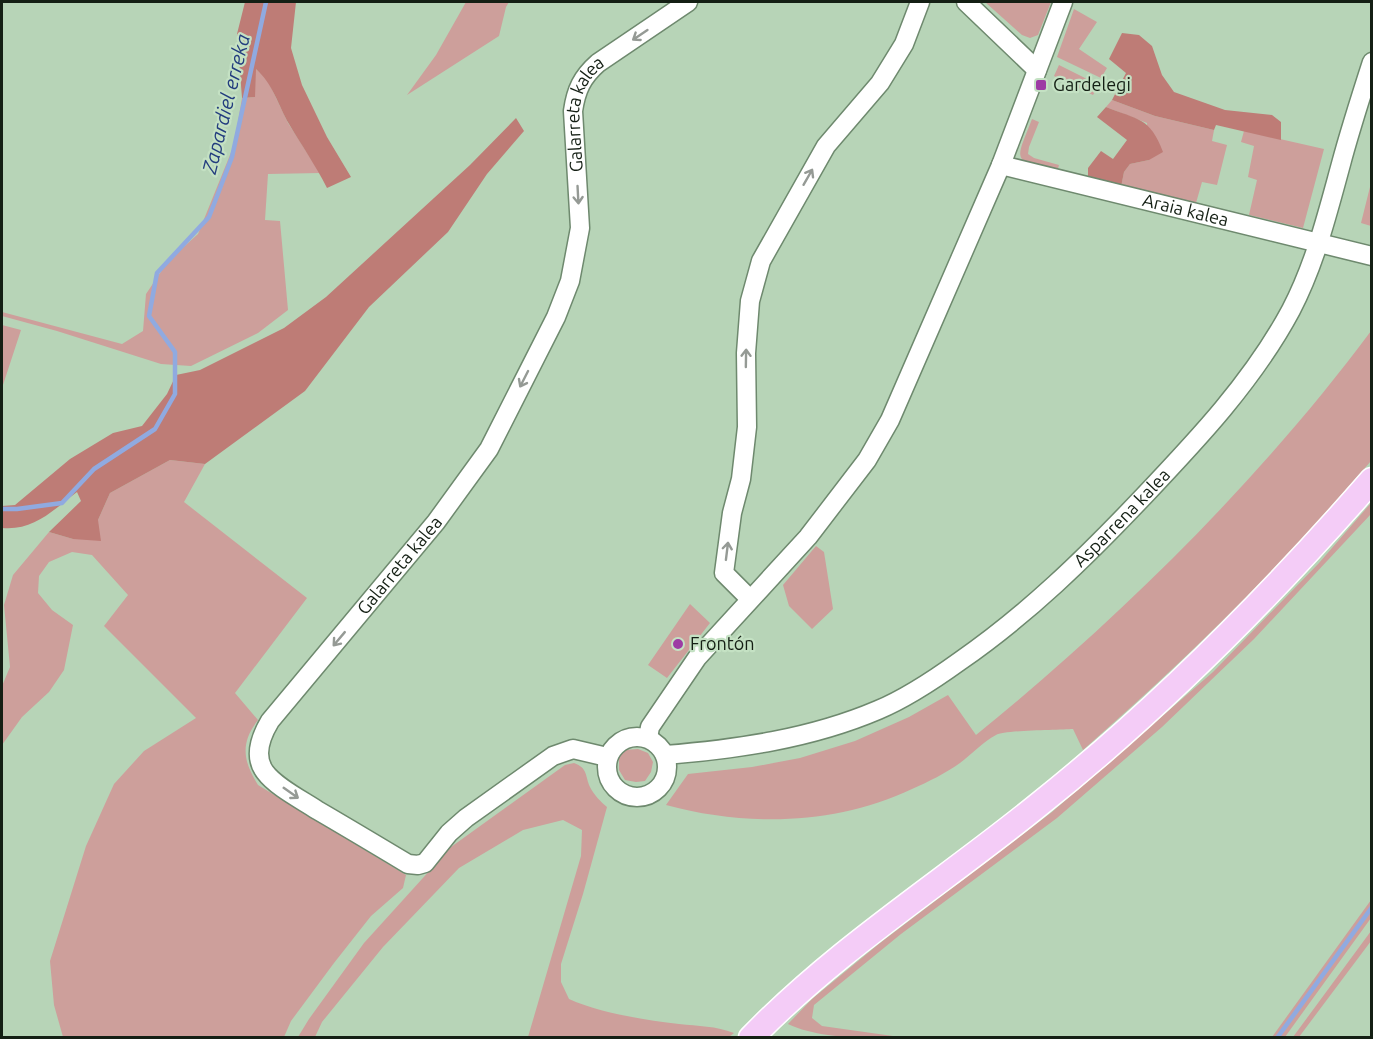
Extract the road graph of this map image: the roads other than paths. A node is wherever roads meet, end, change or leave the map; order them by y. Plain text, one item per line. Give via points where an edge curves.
1 (688, 2) edge
2 (920, 2) edge
3 (966, 2) edge
4 (1063, 2) edge
5 (1371, 62) edge
6 (1037, 70) junction
7 (1001, 165) junction
8 (1320, 244) junction
9 (1371, 256) edge
10 (1371, 480) edge
11 (750, 599) junction
12 (648, 738) junction
13 (665, 754) junction
14 (607, 757) junction
15 (752, 1038) edge

1 -> 14 street, Galarreta kalea via 585,75 573,111 580,228 570,281 556,317 489,449 436,522 261,735 260,760 265,772 295,796 408,864 418,865 425,863 466,818 553,756 573,749
11 -> 2 street via 724,573 747,427 750,301 762,261 784,219 826,146 880,83 904,44
3 - 6 street
4 - 6 street
5 - 8 street, Asparrena kalea
6 - 7 street
7 - 8 street, Araia kalea
7 - 11 street via 890,420 867,460 808,537
8 - 9 street, Araia kalea
8 - 13 street, Asparrena kalea via 1273,342 1222,410 1107,535 1056,585 987,642 939,676 879,710 786,739 722,750
10 - 15 main road via 1280,582 1143,716 1038,806 854,945
11 - 12 street via 697,658 650,727
12 - 13 street
12 - 14 street via 624,739
13 - 14 street via 667,774 663,783 645,796 632,797 610,783

